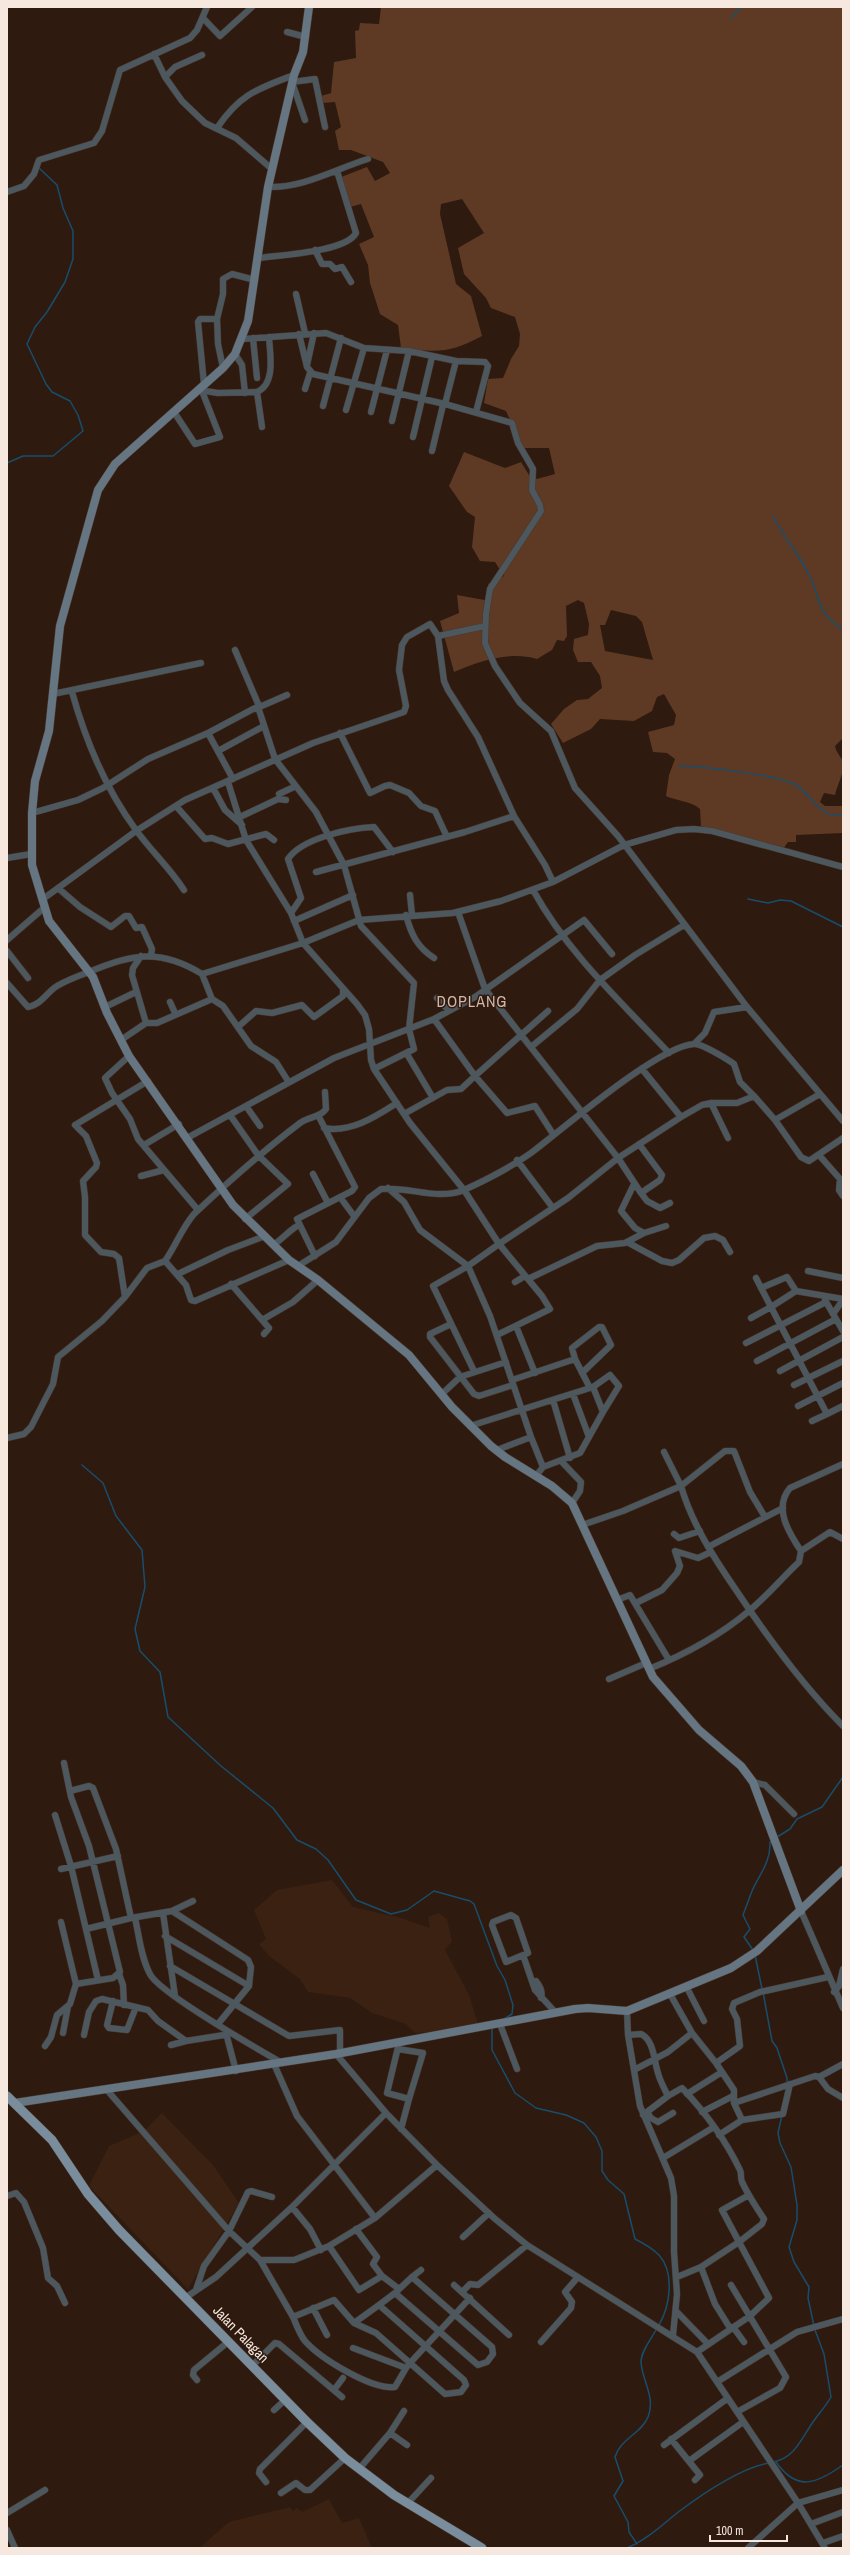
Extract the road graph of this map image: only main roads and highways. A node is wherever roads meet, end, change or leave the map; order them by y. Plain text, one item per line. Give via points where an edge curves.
1 (9, 2098) edge
2 (482, 2548) edge

1 - 2 main road, Jalan Palagan via 52,2140 106,2215 307,2422 345,2458 407,2504

